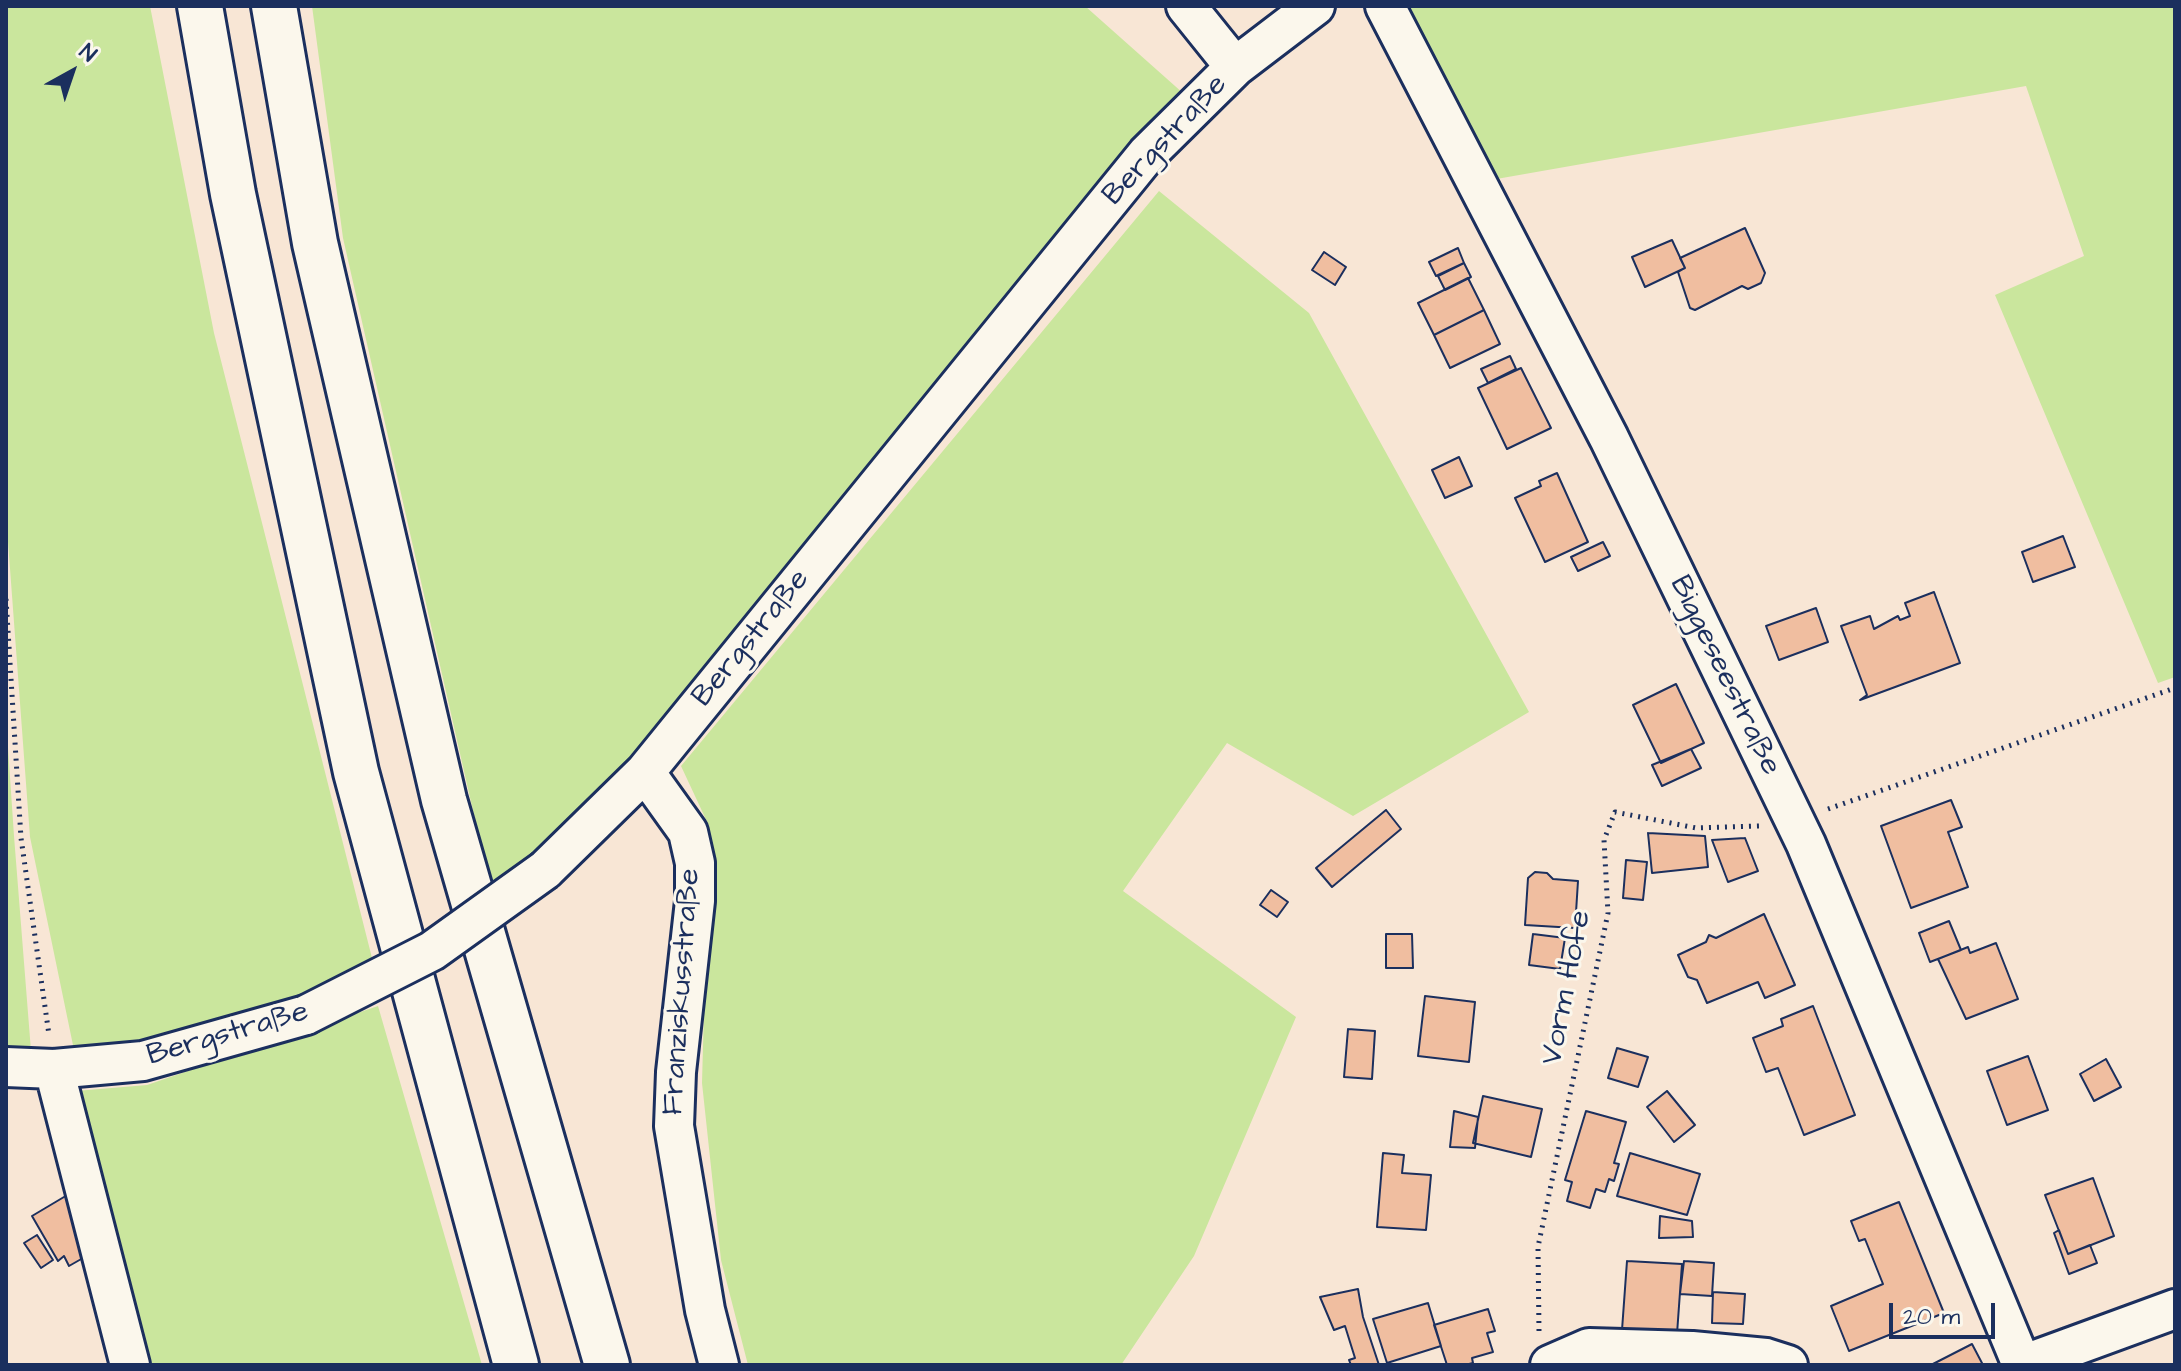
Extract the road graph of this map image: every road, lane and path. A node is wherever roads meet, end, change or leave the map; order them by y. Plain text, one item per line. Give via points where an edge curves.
1 (200, 6) edge
2 (274, 6) edge
3 (1186, 6) edge
4 (1315, 6) edge
5 (1385, 6) edge
6 (1235, 67) junction
7 (6, 599) edge
8 (2175, 688) edge
9 (645, 772) junction
10 (1800, 832) junction
11 (6, 1067) edge
12 (54, 1069) junction
13 (2175, 1309) edge
14 (1552, 1364) edge
15 (130, 1365) edge
16 (516, 1365) edge
17 (607, 1365) edge
18 (719, 1365) edge
19 (1788, 1365) edge
20 (2022, 1365) edge

1 - 16 highway via 233,194 356,772
2 - 17 highway via 315,243 444,800
3 - 6 street
4 - 6 street, Bergstraße
5 - 10 street, Biggeseestraße via 1609,438
6 - 9 street, Bergstraße via 1138,165
7 - 12 path via 21,838
8 - 10 path
9 - 12 street, Bergstraße, bridge via 545,870 432,951 306,1015 143,1061
9 - 18 street, Franziskusstraße via 688,832 695,863 674,1126
10 - 14 path, Vorm Hofe via 1762,826 1696,828 1615,812 1604,840 1608,913 1538,1247 1539,1332
10 - 20 street, Biggeseestraße
11 - 12 street, Bergstraße
12 - 15 street
13 - 20 street
14 - 19 street via 1589,1348 1692,1351

